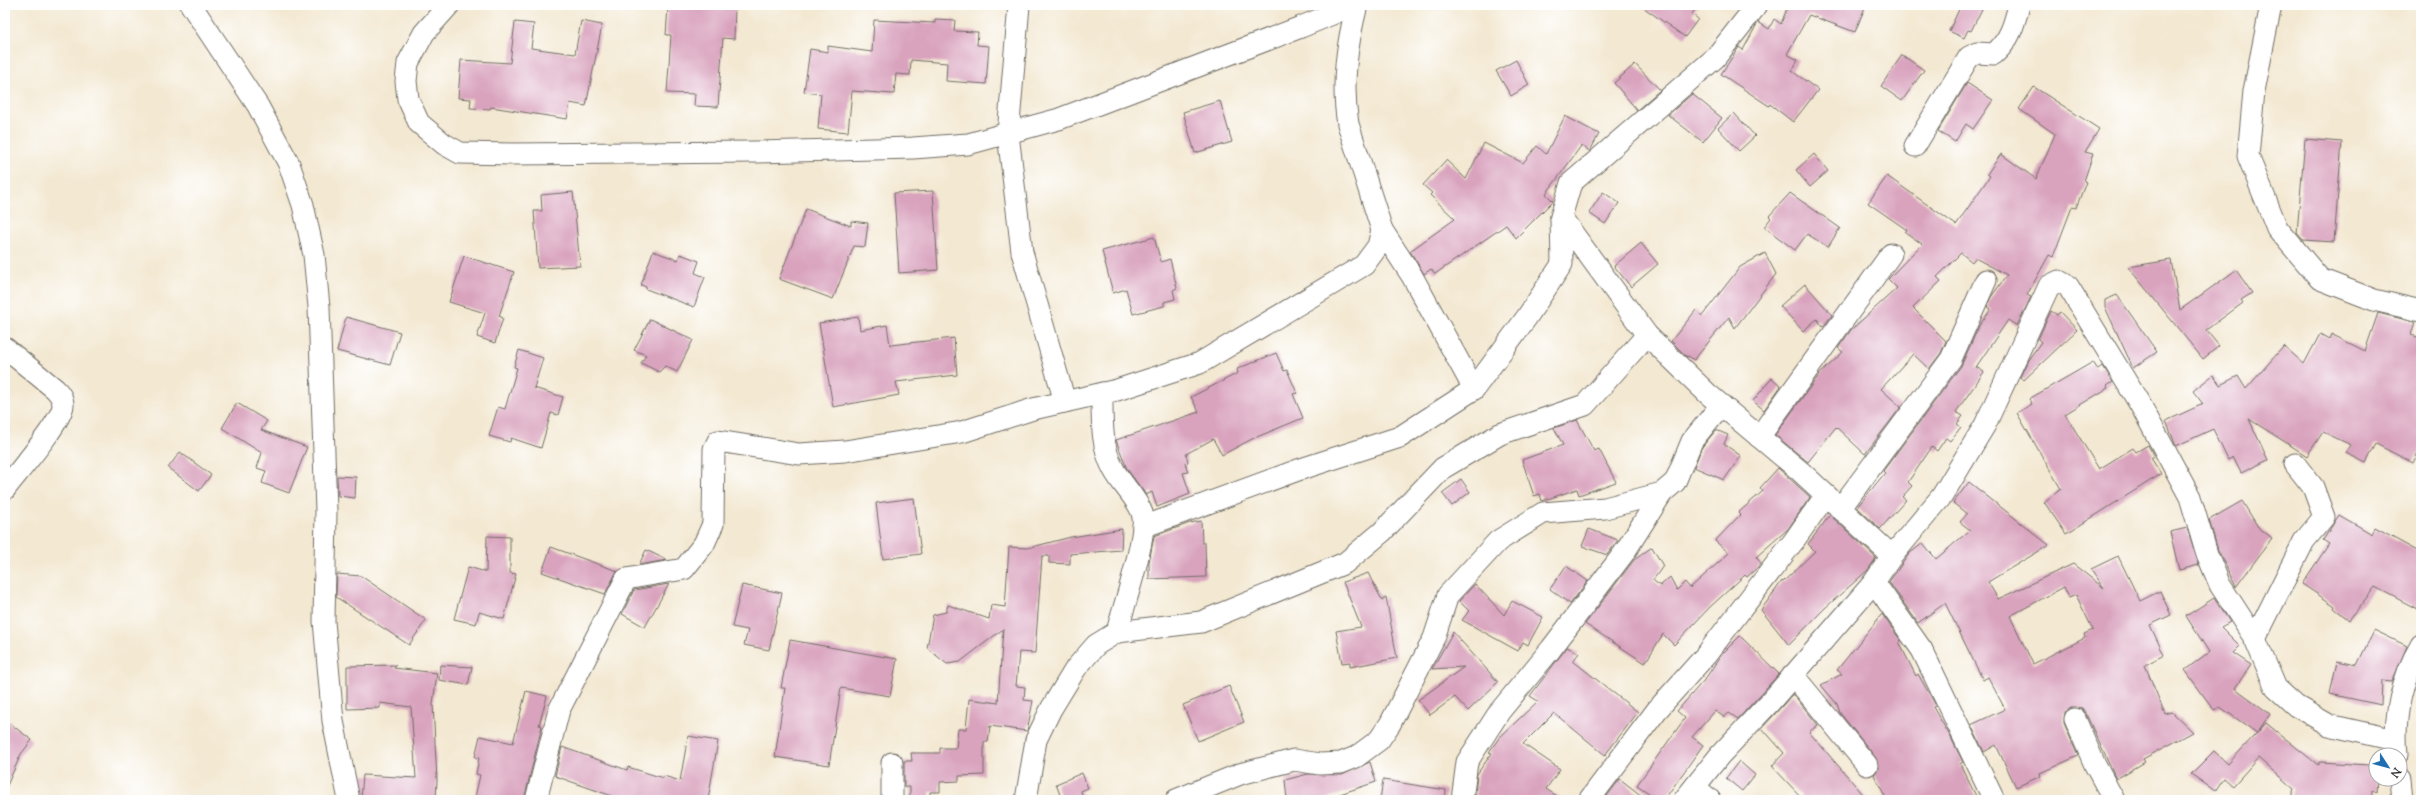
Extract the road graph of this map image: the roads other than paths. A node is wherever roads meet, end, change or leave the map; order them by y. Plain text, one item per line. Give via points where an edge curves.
1 (191, 5) edge
2 (449, 5) edge
3 (1019, 5) edge
4 (1354, 5) edge
5 (1357, 5) edge
6 (1757, 5) edge
7 (2019, 5) edge
8 (2271, 5) edge
9 (1008, 134) junction
10 (1915, 146) dead end
11 (1561, 216) junction
12 (1382, 230) junction
13 (1891, 254) dead end
14 (1986, 280) dead end
15 (2421, 311) edge
16 (1647, 335) junction
17 (5, 348) edge
18 (1474, 389) junction
19 (1102, 393) junction
20 (1065, 402) junction
21 (1721, 405) junction
22 (1759, 437) junction
23 (2295, 464) dead end
24 (5, 489) edge
25 (1662, 494) junction
26 (1833, 502) junction
27 (1143, 527) junction
28 (1892, 556) junction
29 (1874, 582) junction
30 (1117, 632) junction
31 (2255, 639) junction
32 (2421, 645) edge
33 (1793, 675) junction
34 (2075, 719) dead end
35 (2396, 747) edge
36 (892, 763) dead end
37 (1867, 765) dead end
38 (2401, 787) edge
39 (1696, 796) edge
40 (349, 800) edge
41 (536, 800) edge
42 (892, 800) edge
43 (1026, 800) edge
44 (1176, 800) edge
45 (1462, 800) edge
46 (1589, 800) edge
47 (1994, 800) edge
48 (2114, 800) edge
49 (2402, 800) edge

1 - 40 street via 258,106 289,164 303,205 314,255 319,308 326,511 324,621 333,721
2 - 9 street via 424,33 408,63 406,81 408,99 419,123 444,144 460,152 512,154 913,148 968,144
3 - 9 street
4 - 9 street via 1067,116
5 - 12 street via 1345,70 1345,106 1348,124
6 - 11 street via 1715,58 1571,183
7 - 10 street via 2011,34 1994,54 1977,53 1970,57
8 - 15 street via 2254,91 2248,156 2277,228 2320,279 2374,300
9 - 20 street via 1022,252
11 - 16 street
11 - 18 street via 1562,264
12 - 18 street via 1412,276
12 - 19 street via 1378,246 1364,265 1200,363
13 - 22 street
14 - 26 street via 1951,359
16 - 21 street
16 - 30 street via 1585,405 1500,434 1443,468 1382,532 1345,563 1201,622
17 - 24 street via 56,389 62,396 63,405 56,421
18 - 27 street via 1400,437 1298,470
19 - 20 street
19 - 27 street via 1103,432 1107,455 1114,471 1142,514
20 - 41 street via 1033,409 962,432 845,451 799,454 718,442 714,449 713,524 704,544 684,569 626,579 559,710
21 - 22 street
21 - 25 street via 1692,441 1675,482
22 - 26 street
23 - 31 street via 2313,487 2324,517 2304,541
25 - 44 street via 1605,508 1543,513 1498,541 1448,595 1434,638 1390,724 1379,740 1356,757 1341,763 1320,764 1294,760 1240,774
25 - 45 street via 1624,553 1500,711 1467,762
26 - 28 street
26 - 46 street via 1793,542 1706,655 1657,710
27 - 30 street
28 - 29 street
28 - 31 street via 1942,496 1986,424 2049,286 2059,281 2068,286 2141,406 2190,497 2207,554 2220,585
29 - 33 street
29 - 47 street via 1922,650
30 - 43 street via 1096,645 1076,668 1051,709 1036,740
31 - 35 street via 2276,688 2296,706 2329,725
32 - 35 street via 2410,663 2402,687
33 - 37 street
33 - 39 street
34 - 48 street
36 - 42 street
38 - 49 street

